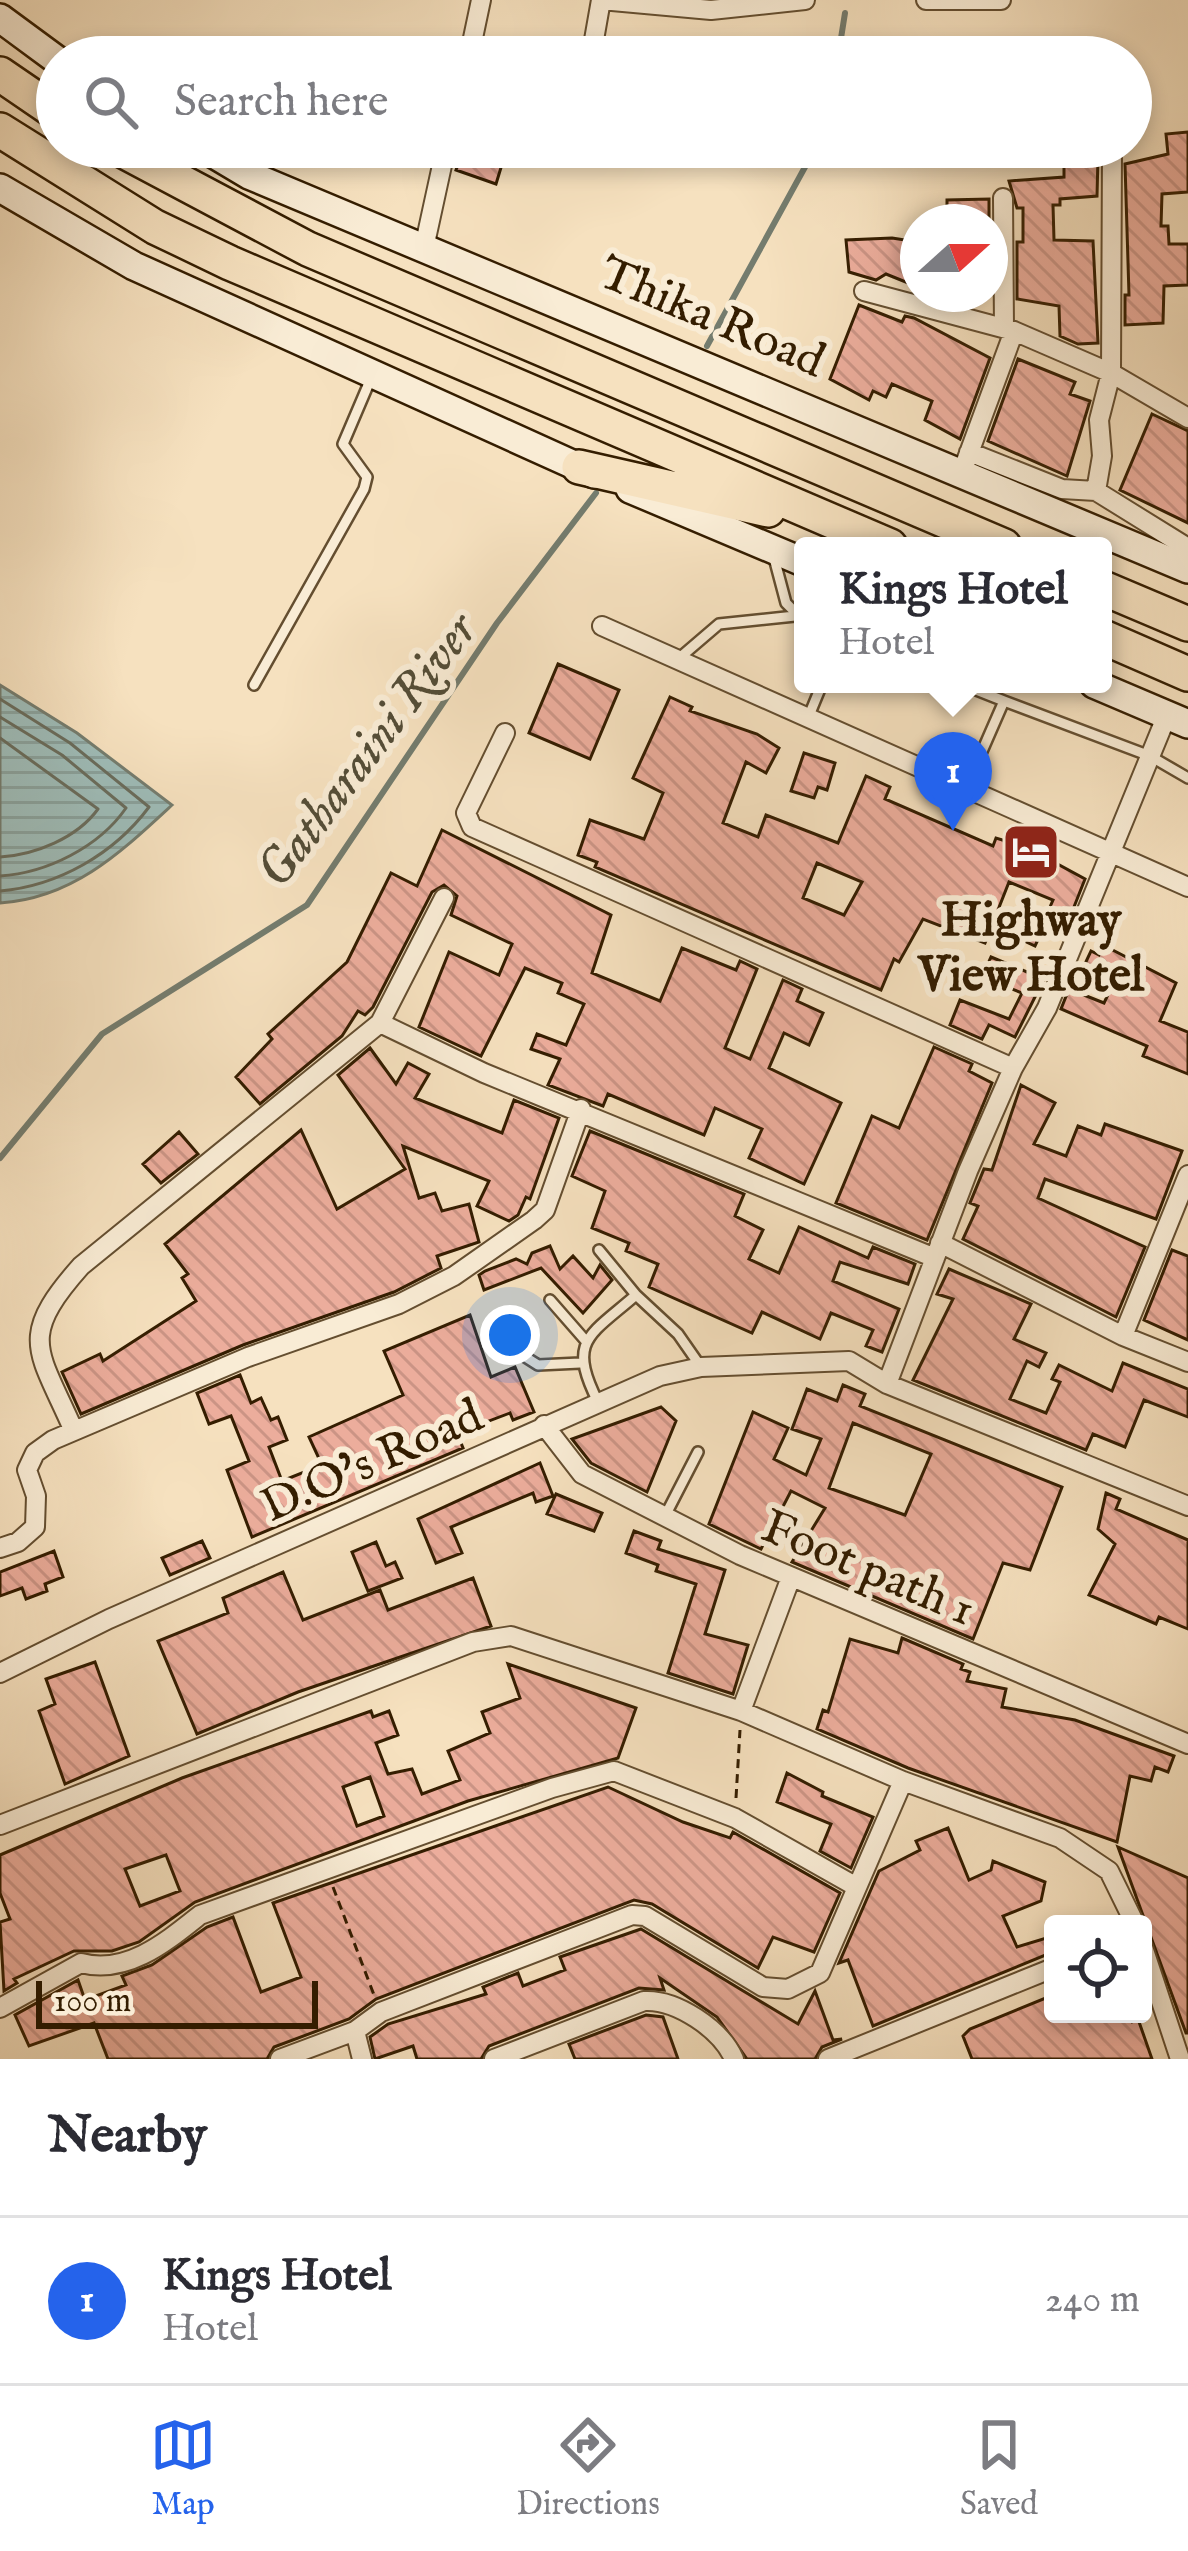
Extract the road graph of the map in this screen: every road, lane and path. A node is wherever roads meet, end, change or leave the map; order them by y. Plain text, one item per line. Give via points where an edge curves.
1 (481, 0) edge
2 (601, 0) edge
3 (805, 0) edge
4 (926, 0) edge
5 (1001, 0) edge
6 (0, 18) edge
7 (473, 36) edge
8 (595, 36) edge
9 (36, 44) edge
10 (0, 74) edge
11 (36, 98) edge
12 (0, 130) edge
13 (36, 153) edge
14 (61, 168) edge
15 (154, 168) edge
16 (237, 168) edge
17 (441, 168) edge
18 (1112, 168) edge
19 (0, 188) edge
20 (1003, 198) dead end
21 (424, 248) junction
22 (864, 291) dead end
23 (1009, 329) junction
24 (1111, 373) junction
25 (372, 376) junction
26 (1188, 418) edge
27 (965, 462) junction
28 (579, 467) junction
29 (1096, 491) junction
30 (846, 527) junction
31 (869, 537) edge
32 (983, 537) edge
33 (771, 548) junction
34 (1188, 548) edge
35 (794, 558) edge
36 (1188, 569) edge
37 (1112, 592) edge
38 (794, 612) edge
39 (794, 618) edge
40 (1188, 625) edge
41 (602, 626) dead end
42 (1112, 642) edge
43 (677, 660) junction
44 (1188, 674) edge
45 (254, 686) dead end
46 (1112, 692) edge
47 (818, 693) edge
48 (984, 693) edge
49 (1004, 701) junction
50 (808, 719) junction
51 (1178, 719) edge
52 (505, 734) dead end
53 (1150, 756) junction
54 (1188, 778) edge
55 (966, 788) junction
56 (1108, 850) junction
57 (1188, 887) edge
58 (444, 898) dead end
59 (380, 1023) junction
60 (1013, 1068) junction
61 (581, 1109) junction
62 (1188, 1174) edge
63 (599, 1250) dead end
64 (938, 1251) junction
65 (635, 1295) junction
66 (550, 1300) dead end
67 (1124, 1336) junction
68 (585, 1340) junction
69 (500, 1341) dead end
70 (1188, 1362) edge
71 (580, 1363) junction
72 (701, 1366) junction
73 (887, 1384) junction
74 (598, 1402) junction
75 (544, 1425) junction
76 (73, 1429) junction
77 (698, 1452) dead end
78 (1188, 1506) edge
79 (664, 1517) junction
80 (0, 1548) edge
81 (791, 1577) junction
82 (0, 1673) edge
83 (741, 1712) junction
84 (1188, 1744) edge
85 (903, 1781) junction
86 (735, 1818) junction
87 (0, 1825) edge
88 (326, 1868) junction
89 (855, 1886) junction
90 (1131, 1915) edge
91 (1044, 1972) edge
92 (1152, 1974) edge
93 (0, 2008) edge
94 (381, 2012) junction
95 (355, 2031) junction
96 (280, 2059) edge
97 (362, 2059) edge
98 (494, 2059) edge
99 (734, 2059) edge
100 (828, 2059) edge
101 (1180, 2059) edge

1 - 7 street
2 - 3 street via 711,10
2 - 8 street
4 - 5 street
6 - 9 main road
10 - 11 highway
12 - 13 highway
14 - 30 highway via 212,254
15 - 32 highway, Thika Road via 269,231
16 - 21 main road, Thika Road
17 - 21 street
18 - 24 street
19 - 25 main road via 134,266
20 - 23 street
21 - 27 main road, Thika Road
22 - 23 street
23 - 24 street
23 - 27 street
24 - 26 street
24 - 29 street
25 - 28 main road
25 - 45 lane via 343,444 367,477 364,489
27 - 29 street
27 - 36 main road, Thika Road
28 - 30 highway
28 - 33 main road
29 - 34 street
30 - 31 highway
33 - 35 main road
33 - 38 lane
37 - 40 highway
39 - 43 lane via 719,624
41 - 43 street
42 - 44 highway
43 - 50 street
46 - 51 main road
47 - 50 lane
48 - 49 lane
49 - 53 lane
49 - 55 lane
50 - 55 street
51 - 53 street
52 - 60 street via 466,813 472,827
53 - 54 lane
53 - 56 street
55 - 56 street
56 - 57 street
56 - 60 street via 1047,1008
58 - 59 street
59 - 61 street
59 - 76 street via 81,1266 50,1302 38,1329 40,1350
60 - 64 street
61 - 64 street
61 - 76 street via 545,1210 454,1276
62 - 67 street
63 - 65 lane
64 - 67 street
64 - 73 street
65 - 68 lane
65 - 72 lane
66 - 68 lane
67 - 70 street
68 - 71 lane
69 - 71 lane via 548,1368
71 - 74 lane
72 - 73 street, D.O's Road via 849,1361
72 - 74 street, D.O's Road
73 - 78 street, D.O's Road
74 - 75 street, D.O's Road
75 - 79 street, Foot path 1 via 582,1474
75 - 82 street, D.O's Road
76 - 80 street via 35,1454 27,1470 35,1527
77 - 79 lane
79 - 81 street, Foot path 1
81 - 83 street
81 - 84 street, Foot path 1
83 - 85 street
83 - 86 path
83 - 87 street via 525,1638 485,1639
85 - 89 street
85 - 90 street via 1079,1848 1117,1880
86 - 88 street via 614,1772
86 - 89 street
88 - 93 street via 200,1915 158,1948 118,1964 81,1964
88 - 94 path
89 - 94 street via 820,1973 788,1989 763,1987 632,1915
91 - 100 street
92 - 101 street
94 - 95 street
95 - 96 street
95 - 97 street
98 - 99 street via 664,2000 707,2028

